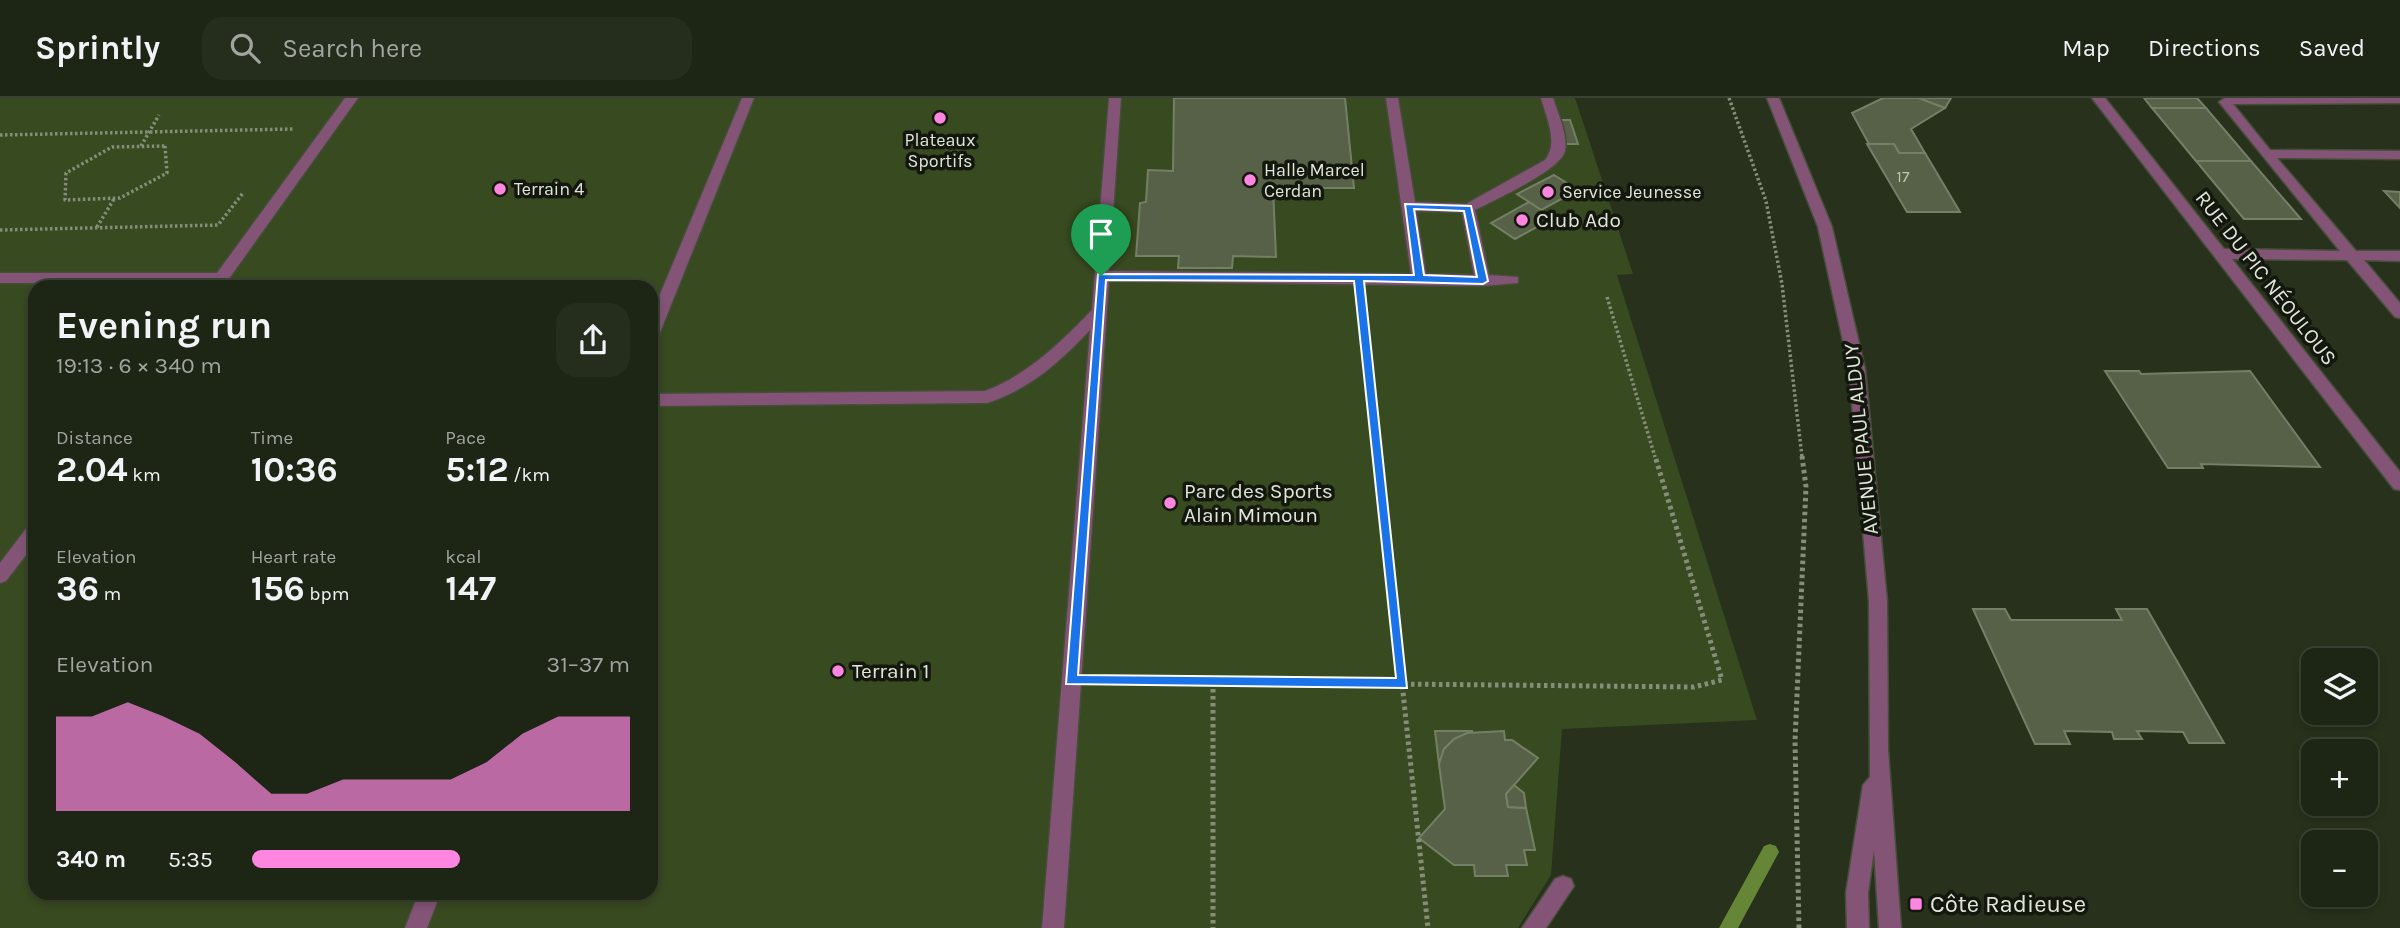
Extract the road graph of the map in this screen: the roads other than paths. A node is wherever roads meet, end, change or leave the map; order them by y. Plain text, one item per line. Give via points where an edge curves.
1 (352, 98) edge
2 (748, 98) edge
3 (1115, 98) edge
4 (1392, 98) edge
5 (1547, 98) edge
6 (1773, 98) edge
7 (2098, 98) edge
8 (2400, 99) edge
9 (2266, 154) junction
10 (2400, 155) edge
11 (1409, 206) junction
12 (1468, 208) junction
13 (2220, 254) junction
14 (2349, 255) junction
15 (2400, 256) edge
16 (1101, 276) junction
17 (0, 278) edge
18 (1419, 278) junction
19 (87, 280) edge
20 (220, 280) edge
21 (1513, 280) dead end
22 (1483, 281) junction
23 (659, 294) edge
24 (1098, 311) junction
25 (2400, 313) edge
26 (658, 400) edge
27 (2400, 484) edge
28 (28, 539) edge
29 (0, 576) edge
30 (1878, 750) junction
31 (1563, 886) dead end
32 (427, 900) edge
33 (416, 928) edge
34 (1053, 928) edge
35 (1533, 928) edge
36 (1857, 928) edge
37 (1890, 928) edge

1 - 20 street
2 - 23 street
3 - 16 street
4 - 11 street
5 - 12 street via 1558,153 1550,163
6 - 30 street, AVENUE PAUL ALDUY via 1825,226 1857,369 1878,601
7 - 13 street, RUE DU PIC NÉOULOUS
8 - 9 street via 2224,102
9 - 10 street
9 - 14 street
11 - 12 street
11 - 18 street
12 - 22 street
13 - 14 street
13 - 27 street, RUE DU PIC NÉOULOUS
14 - 15 street
14 - 25 street
16 - 18 street
16 - 24 street
17 - 19 street
18 - 22 street
21 - 22 street
24 - 26 street via 1039,371 1016,387 987,397
24 - 34 street
28 - 29 street
30 - 36 street, AVENUE PAUL ALDUY via 1857,893
30 - 37 street, AVENUE PAUL ALDUY
31 - 35 street
32 - 33 street

